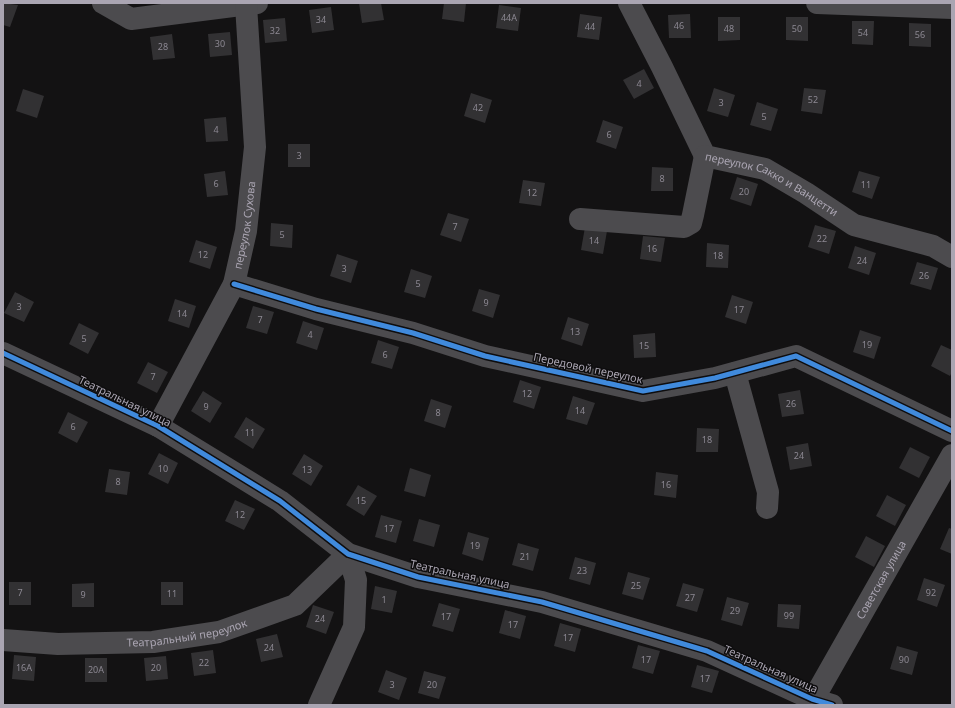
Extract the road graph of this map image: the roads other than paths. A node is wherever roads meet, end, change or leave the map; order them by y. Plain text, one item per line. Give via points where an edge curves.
1 (103, 3) edge
2 (628, 3) edge
3 (817, 3) edge
4 (251, 4) edge
5 (952, 8) edge
6 (705, 156) junction
7 (580, 220) dead end
8 (952, 257) edge
9 (234, 284) junction
10 (3, 353) edge
11 (735, 373) junction
12 (158, 426) junction
13 (952, 431) edge
14 (952, 456) edge
15 (767, 508) dead end
16 (348, 554) junction
17 (3, 640) edge
18 (818, 703) edge
19 (319, 705) edge

1 - 4 street via 131,19
2 - 6 street, переулок Сакко и Ванцетти via 662,66
3 - 5 street
4 - 9 street, переулок Сухова via 255,147 246,231
6 - 7 street via 694,215 691,223 684,227
6 - 8 street, переулок Сакко и Ванцетти via 765,169 854,225 933,246
9 - 11 street, Передовой переулок via 413,333 485,356 643,391
9 - 12 street, переулок Сухова
10 - 12 street, Театральная улица
11 - 13 street, Передовой переулок via 796,356
11 - 15 street via 768,492
12 - 16 street, Театральная улица via 280,501
14 - 18 street, Советская улица
16 - 17 street, Театральный переулок via 295,605 219,632 153,642 58,644
16 - 18 street, Театральная улица via 418,577 542,602 707,651
16 - 19 street via 356,580 354,627

